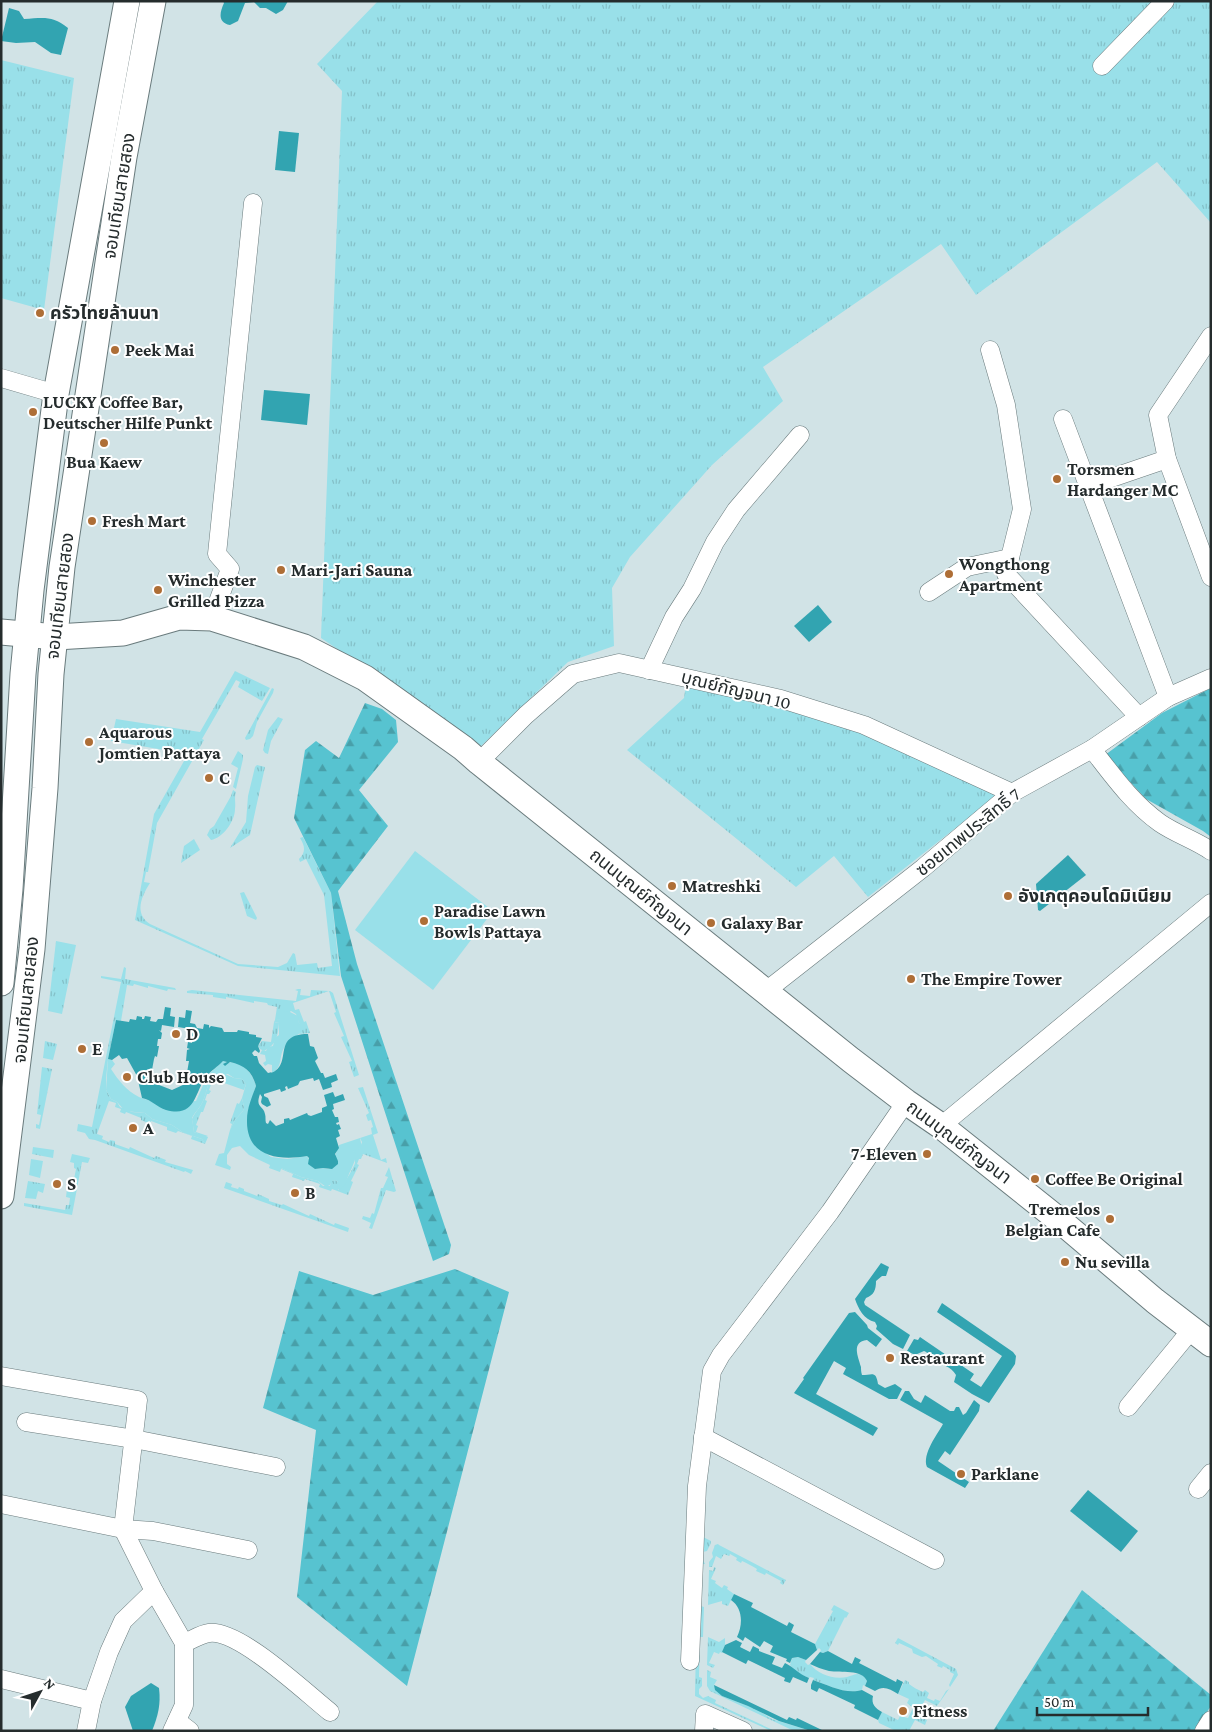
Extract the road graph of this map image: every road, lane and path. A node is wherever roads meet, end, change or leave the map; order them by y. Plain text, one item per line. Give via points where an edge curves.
1 (127, 1) edge
2 (153, 1) edge
3 (1165, 1) edge
4 (1102, 66) dead end
5 (253, 204) dead end
6 (1211, 336) edge
7 (990, 350) dead end
8 (1, 378) edge
9 (56, 394) junction
10 (1063, 419) dead end
11 (800, 435) dead end
12 (48, 456) junction
13 (1167, 459) junction
14 (79, 460) junction
15 (1088, 486) junction
16 (1010, 558) junction
17 (1211, 577) edge
18 (929, 592) dead end
19 (212, 618) junction
20 (1, 632) edge
21 (27, 634) junction
22 (56, 637) junction
23 (649, 670) junction
24 (1211, 678) edge
25 (1168, 697) junction
26 (1139, 717) junction
27 (1092, 749) junction
28 (479, 762) junction
29 (1012, 793) junction
30 (1211, 851) edge
31 (1211, 903) edge
32 (1, 983) edge
33 (766, 991) junction
34 (906, 1102) junction
35 (941, 1126) junction
36 (1, 1196) edge
37 (1192, 1329) junction
38 (1211, 1344) edge
39 (1, 1376) edge
40 (1128, 1407) dead end
41 (26, 1422) dead end
42 (703, 1437) junction
43 (134, 1439) junction
44 (276, 1467) dead end
45 (1211, 1473) edge
46 (1198, 1490) dead end
47 (1, 1504) edge
48 (123, 1528) junction
49 (248, 1550) dead end
50 (935, 1560) dead end
51 (154, 1591) junction
52 (184, 1643) junction
53 (690, 1661) dead end
54 (1, 1679) edge
55 (92, 1700) junction
56 (330, 1712) dead end
57 (1211, 1720) edge
58 (180, 1728) edge
59 (86, 1731) edge
60 (704, 1731) edge
61 (744, 1731) edge
62 (1204, 1731) edge

1 - 9 main road, จอมเทียนสายสอง
2 - 14 main road, จอมเทียนสายสอง via 124,157
3 - 4 street
5 - 19 street via 218,554 230,569
6 - 13 street via 1158,415
7 - 16 street via 1006,405 1022,509
8 - 9 street
9 - 12 main road, จอมเทียนสายสอง
10 - 15 street
11 - 23 street via 736,510 715,542
12 - 14 main road
12 - 21 main road, จอมเทียนสายสอง
13 - 15 street
13 - 17 street
14 - 22 main road, จอมเทียนสายสอง via 62,567
15 - 25 street
16 - 18 street via 967,567
16 - 26 street via 1006,574
19 - 22 main road, ถนนบุณย์กัญจนา via 179,616 123,633
19 - 28 main road, ถนนบุณย์กัญจนา via 304,647 365,678
20 - 21 main road, ถนนบุณย์กัญจนา
21 - 22 main road, ถนนบุณย์กัญจนา
21 - 32 main road, จอมเทียนสายสอง
22 - 36 main road, จอมเทียนสายสอง via 32,949
23 - 28 street, บุณย์กัญจนา 10 via 619,663 573,674
23 - 29 street, บุณย์กัญจนา 10 via 781,699 864,725
24 - 25 street, ซอยเทพประสิทธิ์ 7
25 - 26 street, ซอยเทพประสิทธิ์ 7
26 - 27 street, ซอยเทพประสิทธิ์ 7
27 - 29 street, ซอยเทพประสิทธิ์ 7
27 - 30 street via 1131,799 1161,824
28 - 33 main road, ถนนบุณย์กัญจนา
29 - 33 street, ซอยเทพประสิทธิ์ 7 via 923,868
31 - 35 street
33 - 34 main road, ถนนบุณย์กัญจนา
34 - 35 main road, ถนนบุณย์กัญจนา
34 - 42 street via 830,1212 721,1355 712,1371
35 - 37 main road, ถนนบุณย์กัญจนา
37 - 38 main road, ถนนบุณย์กัญจนา
37 - 40 street
39 - 43 street via 138,1400
41 - 43 street
42 - 50 street
42 - 53 street via 697,1486
43 - 44 street
43 - 48 street
45 - 46 street
47 - 48 street
48 - 49 street
48 - 51 street
51 - 52 street
51 - 55 street via 123,1620
52 - 56 street via 210,1633 233,1638 250,1647
52 - 58 street via 184,1705
54 - 55 street
55 - 59 street
57 - 62 street
60 - 61 street via 705,1714

